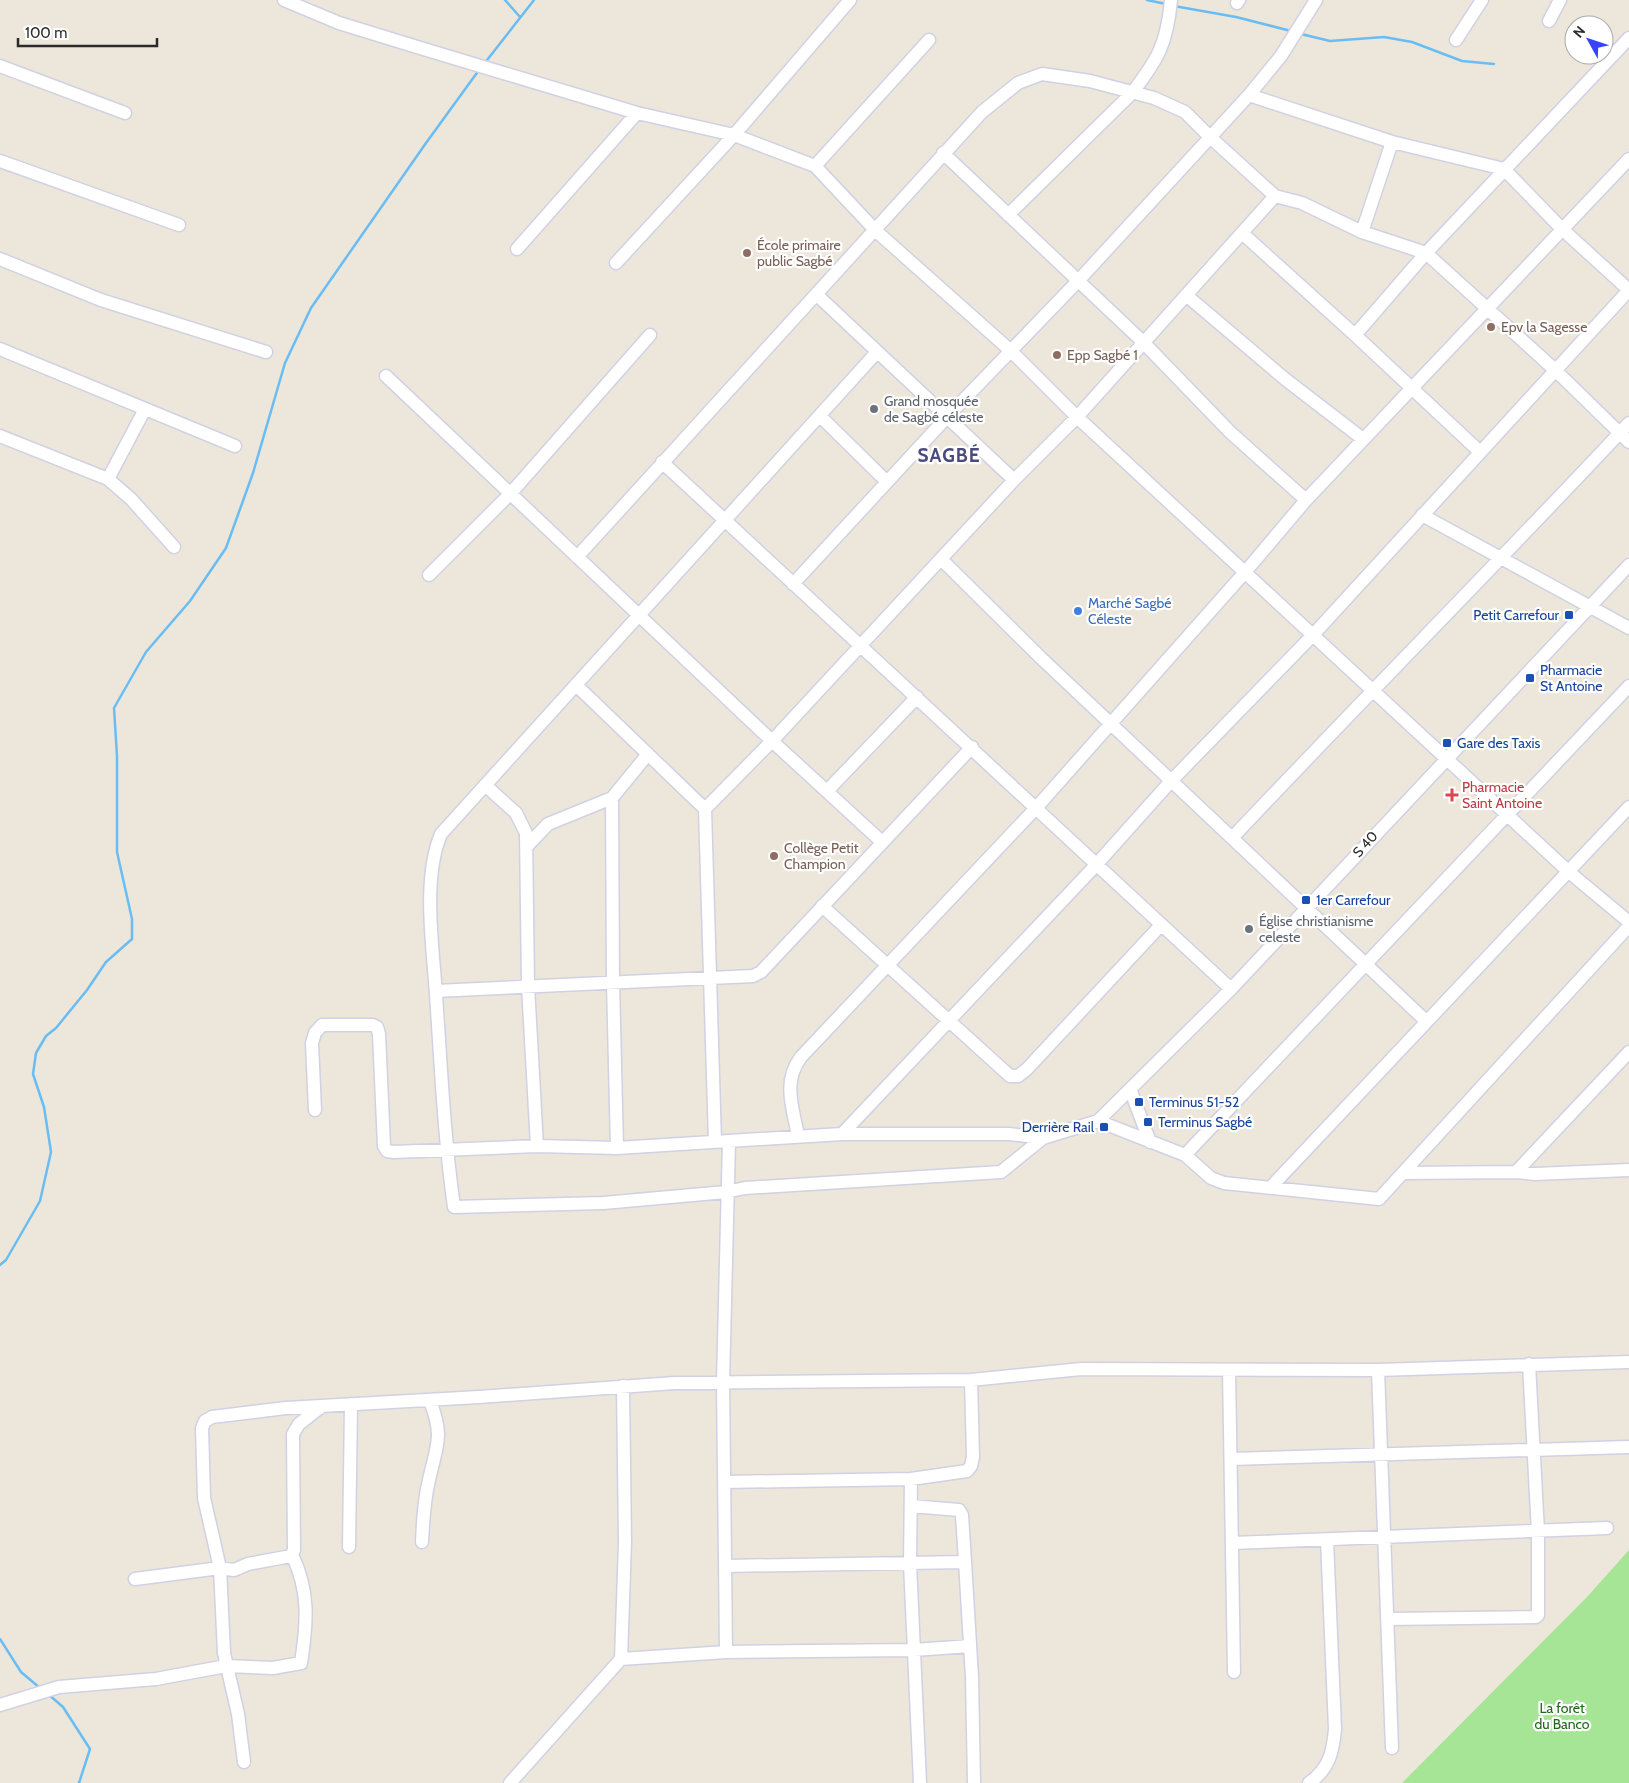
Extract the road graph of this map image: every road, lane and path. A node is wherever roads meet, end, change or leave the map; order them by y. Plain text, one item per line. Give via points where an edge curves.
1 (284, 0) edge
2 (850, 0) edge
3 (1171, 0) edge
4 (1316, 0) edge
5 (1482, 0) edge
6 (1560, 0) edge
7 (1548, 21) dead end
8 (1629, 38) edge
9 (929, 40) dead end
10 (1456, 40) dead end
11 (0, 66) edge
12 (1132, 93) junction
13 (1249, 95) junction
14 (125, 113) dead end
15 (636, 113) junction
16 (734, 135) junction
17 (1210, 137) junction
18 (1392, 142) junction
19 (943, 153) junction
20 (1629, 159) edge
21 (0, 161) edge
22 (815, 166) junction
23 (1504, 169) junction
24 (1275, 196) junction
25 (1008, 215) junction
26 (178, 225) dead end
27 (1562, 229) junction
28 (876, 231) junction
29 (1362, 232) junction
30 (1242, 233) junction
31 (517, 249) dead end
32 (1426, 253) junction
33 (0, 259) edge
34 (616, 263) dead end
35 (1078, 281) junction
36 (1629, 290) edge
37 (1186, 295) junction
38 (817, 296) junction
39 (1488, 309) junction
40 (650, 335) dead end
41 (1355, 335) junction
42 (1142, 341) junction
43 (0, 349) edge
44 (1011, 351) junction
45 (266, 352) dead end
46 (877, 352) junction
47 (1554, 369) junction
48 (386, 376) dead end
49 (1411, 388) junction
50 (145, 409) junction
51 (820, 416) junction
52 (1077, 417) junction
53 (947, 418) junction
54 (1629, 423) edge
55 (1619, 433) junction
56 (0, 437) edge
57 (1363, 439) junction
58 (1629, 442) edge
59 (235, 446) dead end
60 (1480, 452) junction
61 (662, 462) junction
62 (108, 479) junction
63 (1014, 480) junction
64 (887, 482) junction
65 (510, 494) junction
66 (1306, 500) junction
67 (1422, 515) junction
68 (725, 522) junction
69 (174, 547) dead end
70 (577, 556) junction
71 (1501, 558) junction
72 (941, 559) junction
73 (1629, 565) edge
74 (1246, 571) junction
75 (429, 575) dead end
76 (793, 584) junction
77 (1590, 608) junction
78 (639, 615) junction
79 (1629, 628) edge
80 (1314, 635) junction
81 (861, 647) junction
82 (576, 685) junction
83 (1629, 686) edge
84 (1373, 690) junction
85 (917, 697) junction
86 (1110, 723) junction
87 (772, 741) junction
88 (972, 747) junction
89 (648, 754) junction
90 (1447, 756) junction
91 (1171, 781) junction
92 (485, 785) junction
93 (827, 791) junction
94 (612, 798) junction
95 (1629, 806) edge
96 (1036, 808) junction
97 (705, 809) junction
98 (1510, 815) junction
99 (1232, 838) junction
100 (882, 842) junction
101 (527, 846) junction
102 (1096, 865) junction
103 (1569, 872) junction
104 (822, 906) junction
105 (1306, 909) junction
106 (1161, 924) junction
107 (1629, 924) edge
108 (889, 964) junction
109 (1366, 966) junction
110 (708, 978) junction
111 (613, 982) junction
112 (528, 986) junction
113 (1231, 989) junction
114 (436, 991) junction
115 (950, 1021) junction
116 (1426, 1021) junction
117 (1629, 1052) edge
118 (1130, 1089) junction
119 (315, 1110) dead end
120 (1098, 1121) junction
121 (842, 1134) junction
122 (798, 1136) junction
123 (1043, 1138) junction
124 (729, 1141) junction
125 (714, 1142) junction
126 (1150, 1142) junction
127 (537, 1146) junction
128 (617, 1148) junction
129 (446, 1150) junction
130 (1185, 1155) junction
131 (1629, 1170) edge
132 (1516, 1172) junction
133 (1403, 1173) junction
134 (1270, 1188) junction
135 (726, 1192) junction
136 (1629, 1362) edge
137 (1529, 1364) junction
138 (1229, 1370) junction
139 (1378, 1370) junction
140 (971, 1380) junction
141 (723, 1382) junction
142 (623, 1386) junction
143 (430, 1400) junction
144 (351, 1404) junction
145 (322, 1406) junction
146 (1628, 1447) dead end
147 (1532, 1450) junction
148 (1381, 1455) junction
149 (1231, 1458) junction
150 (911, 1479) junction
151 (724, 1482) junction
152 (911, 1506) junction
153 (1607, 1528) dead end
154 (1538, 1532) junction
155 (1384, 1538) junction
156 (1327, 1540) junction
157 (422, 1542) dead end
158 (1232, 1543) junction
159 (348, 1547) dead end
160 (292, 1555) junction
161 (965, 1562) junction
162 (910, 1564) junction
163 (725, 1566) junction
164 (220, 1568) junction
165 (135, 1579) dead end
166 (1387, 1619) junction
167 (970, 1646) junction
168 (914, 1650) junction
169 (726, 1652) junction
170 (621, 1659) junction
171 (226, 1666) junction
172 (1234, 1672) dead end
173 (0, 1705) edge
174 (1392, 1748) dead end
175 (244, 1762) dead end
176 (510, 1783) edge
177 (920, 1783) edge
178 (974, 1783) edge
179 (1309, 1783) edge

1 - 15 street via 339,23
2 - 16 street
3 - 12 street via 1164,42 1149,71
4 - 13 street via 1280,56
5 - 10 street
6 - 7 street
8 - 23 street
9 - 22 street
11 - 14 street
12 - 17 street via 1154,98 1185,112
12 - 19 street via 1070,77 1042,74 1030,77 982,112
12 - 25 street
13 - 17 street
13 - 18 street
15 - 16 street
15 - 31 street
16 - 22 street
16 - 34 street
17 - 24 street
17 - 35 street
18 - 23 street
18 - 29 street
19 - 25 street
19 - 28 street
20 - 27 street
21 - 26 street
22 - 28 street
23 - 27 street
23 - 32 street
24 - 29 street via 1302,203
24 - 30 street
25 - 35 street
27 - 36 street
27 - 39 street
28 - 38 street
28 - 44 street
29 - 32 street
30 - 37 street
30 - 41 street
32 - 39 street
32 - 41 street
33 - 45 street via 102,300
35 - 42 street
35 - 44 street
36 - 47 street
37 - 42 street
37 - 57 street via 1284,379
38 - 46 street
38 - 61 street
39 - 47 street
39 - 49 street
40 - 65 street
41 - 49 street
42 - 52 street
42 - 66 street via 1230,432
43 - 50 street
44 - 52 street
44 - 53 street
46 - 51 street
46 - 53 street
47 - 55 street
47 - 60 street
48 - 65 street
49 - 57 street
49 - 60 street
50 - 59 street
50 - 62 street
51 - 64 street
51 - 68 street
52 - 63 street
52 - 74 street
53 - 63 street
53 - 64 street
54 - 55 street
55 - 58 street
55 - 71 street
56 - 62 street
57 - 66 street
60 - 67 street
61 - 68 street
61 - 70 street
62 - 69 street via 131,499
63 - 72 street
64 - 76 street
65 - 70 street
65 - 75 street
66 - 74 street
67 - 71 street
67 - 80 street
68 - 76 street
68 - 78 street
70 - 78 street
71 - 77 street
71 - 84 street
72 - 81 street
72 - 86 street
73 - 77 street, S 40
74 - 80 street
74 - 86 street
76 - 81 street
77 - 79 street
77 - 90 street, S 40
78 - 82 street
78 - 87 street
80 - 84 street
80 - 91 street
81 - 85 street
81 - 87 street
82 - 89 street
82 - 92 street
83 - 98 street
84 - 90 street
84 - 99 street
85 - 88 street
85 - 93 street
86 - 91 street
86 - 96 street
87 - 93 street
87 - 97 street
88 - 96 street
88 - 100 street
89 - 94 street
89 - 97 street
90 - 98 street
90 - 105 street, S 40
91 - 99 street
91 - 102 street
92 - 101 street via 516,813 526,833
92 - 114 street via 441,834 436,845 432,886
93 - 100 street
94 - 101 street via 548,824
94 - 111 street
95 - 103 street
96 - 102 street
96 - 108 street
97 - 110 street
98 - 103 street
98 - 109 street
99 - 105 street
100 - 104 street
101 - 112 street
102 - 106 street
102 - 115 street
103 - 107 street
103 - 116 street
104 - 108 street
104 - 110 street via 761,972 753,976
105 - 109 street
105 - 113 street, S 40
106 - 113 street
106 - 115 street via 1018,1076 1010,1076 999,1068
107 - 133 street
108 - 115 street
108 - 122 street via 792,1068 789,1080
109 - 116 street
109 - 130 street
110 - 111 street
110 - 125 street
111 - 112 street
111 - 128 street
112 - 114 street
112 - 127 street
113 - 118 street, S 40
114 - 129 street
115 - 121 street
116 - 134 street
117 - 132 street
118 - 120 street, S 40
118 - 126 street
119 - 129 street via 312,1043 316,1033 322,1025 373,1025 379,1034 384,1146 387,1151
120 - 123 street
120 - 126 street
121 - 122 street
121 - 123 street via 1009,1134
122 - 124 street
123 - 135 street via 1001,1172 744,1188
124 - 125 street
124 - 135 street
125 - 128 street
126 - 130 street
127 - 128 street
127 - 129 street
129 - 135 street via 454,1207 603,1203
130 - 134 street via 1211,1178 1224,1183
131 - 132 street
132 - 133 street
133 - 134 street via 1379,1198
135 - 141 street
136 - 137 street
137 - 139 street
137 - 147 street
138 - 139 street
138 - 140 street via 1081,1370
138 - 149 street
139 - 148 street
140 - 141 street
140 - 150 street via 972,1466 958,1474
141 - 142 street
141 - 151 street
142 - 143 street
142 - 170 street via 625,1542
143 - 144 street
143 - 157 street via 438,1421 439,1442 425,1502
144 - 145 street
144 - 159 street
145 - 160 street via 293,1434
145 - 164 street via 229,1413 205,1422 201,1439 204,1498
146 - 147 street
147 - 148 street
147 - 154 street
148 - 149 street
148 - 155 street
149 - 158 street
150 - 151 street
150 - 152 street
151 - 163 street
152 - 161 street via 959,1510
152 - 162 street
153 - 154 street
154 - 155 street
154 - 166 street via 1540,1612 1536,1617
155 - 156 street
155 - 166 street
156 - 158 street
156 - 179 street via 1334,1739 1329,1762
158 - 172 street
160 - 164 street via 234,1570
160 - 171 street via 304,1584 306,1620 301,1663 274,1668
161 - 162 street
161 - 167 street
162 - 163 street
162 - 168 street
163 - 169 street
164 - 165 street
164 - 171 street via 220,1611
166 - 174 street
167 - 168 street
167 - 178 street
168 - 169 street
168 - 177 street
169 - 170 street
170 - 176 street
171 - 173 street via 156,1679 59,1687
171 - 175 street via 238,1714

